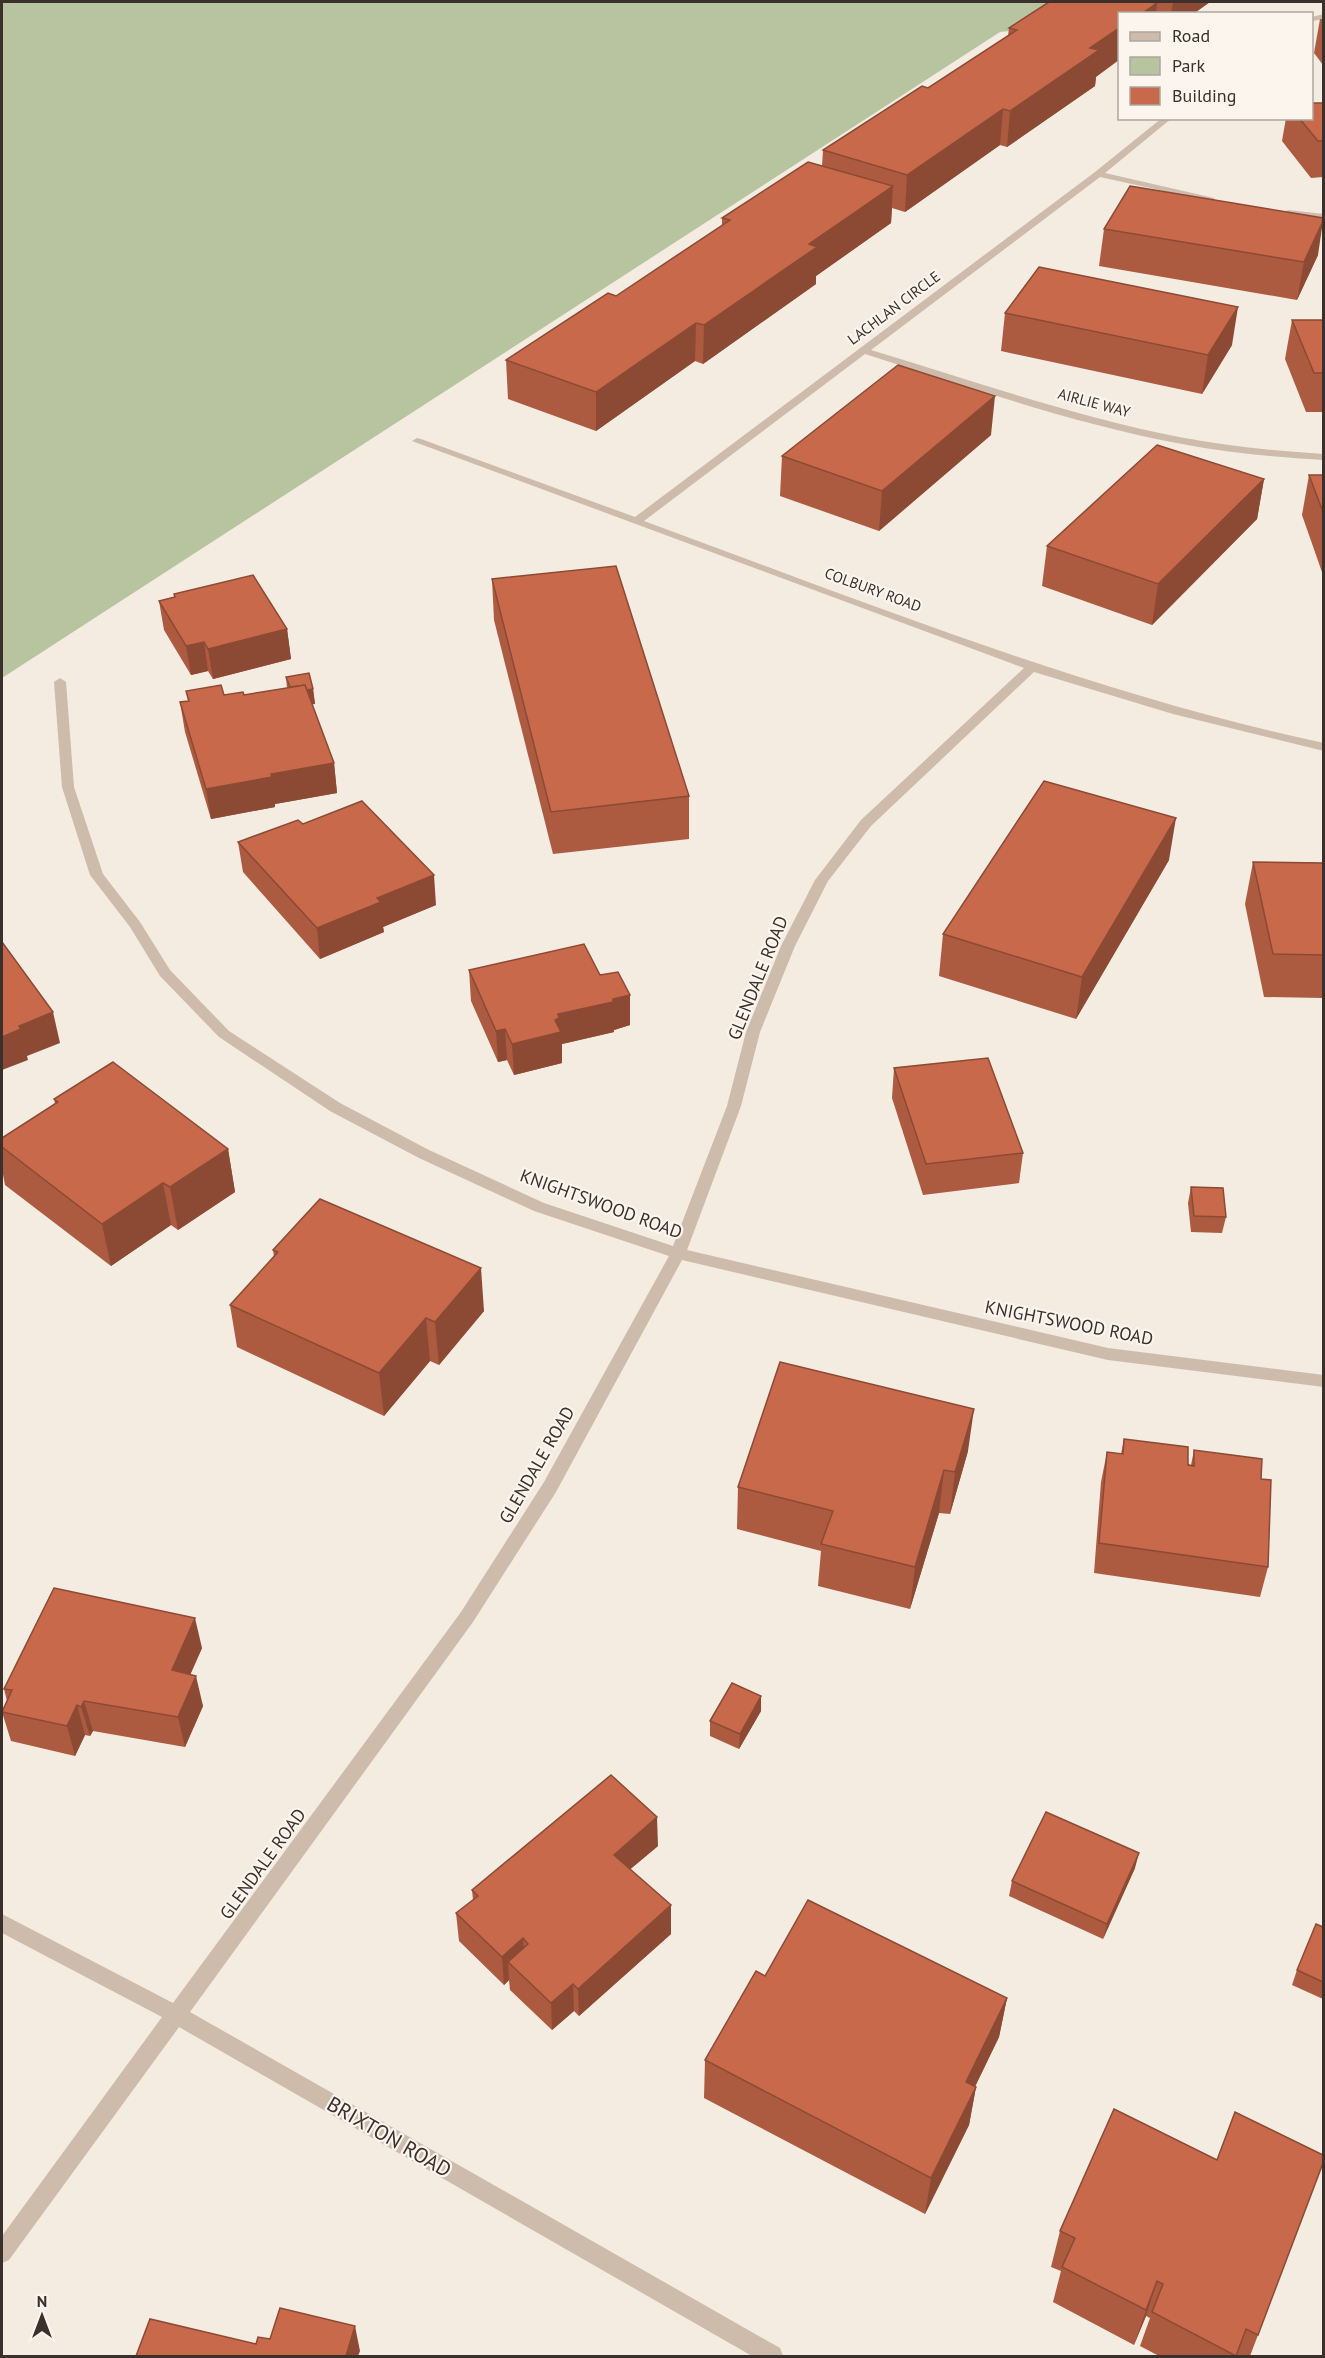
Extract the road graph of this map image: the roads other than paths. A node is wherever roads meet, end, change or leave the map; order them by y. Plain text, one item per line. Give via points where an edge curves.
1 (1166, 120) edge
2 (1098, 174) junction
3 (1220, 202) edge
4 (1277, 213) edge
5 (1323, 217) edge
6 (862, 350) junction
7 (417, 441) dead end
8 (1323, 457) edge
9 (637, 521) junction
10 (1032, 667) junction
11 (60, 682) dead end
12 (1323, 747) edge
13 (678, 1253) junction
14 (1323, 1381) edge
15 (2, 1923) edge
16 (177, 2015) junction
17 (2, 2253) edge
18 (772, 2356) edge

1 - 2 street, LACHLAN CIRCLE
2 - 3 street
2 - 6 street, LACHLAN CIRCLE
4 - 5 street
6 - 8 street, AIRLIE WAY via 1163,437
6 - 9 street, LACHLAN CIRCLE
7 - 9 street, COLBURY ROAD
9 - 10 street, COLBURY ROAD
10 - 12 street, COLBURY ROAD via 1191,715
10 - 13 street, GLENDALE ROAD via 866,823 822,880 788,946 753,1032 734,1106
11 - 13 street, KNIGHTSWOOD ROAD via 68,787 98,875 165,973 224,1034 335,1107 424,1154 539,1207
13 - 14 street, KNIGHTSWOOD ROAD via 1108,1354
13 - 16 street, GLENDALE ROAD via 550,1486 466,1617
15 - 16 street, BRIXTON ROAD
16 - 17 street, GLENDALE ROAD
16 - 18 street, BRIXTON ROAD

